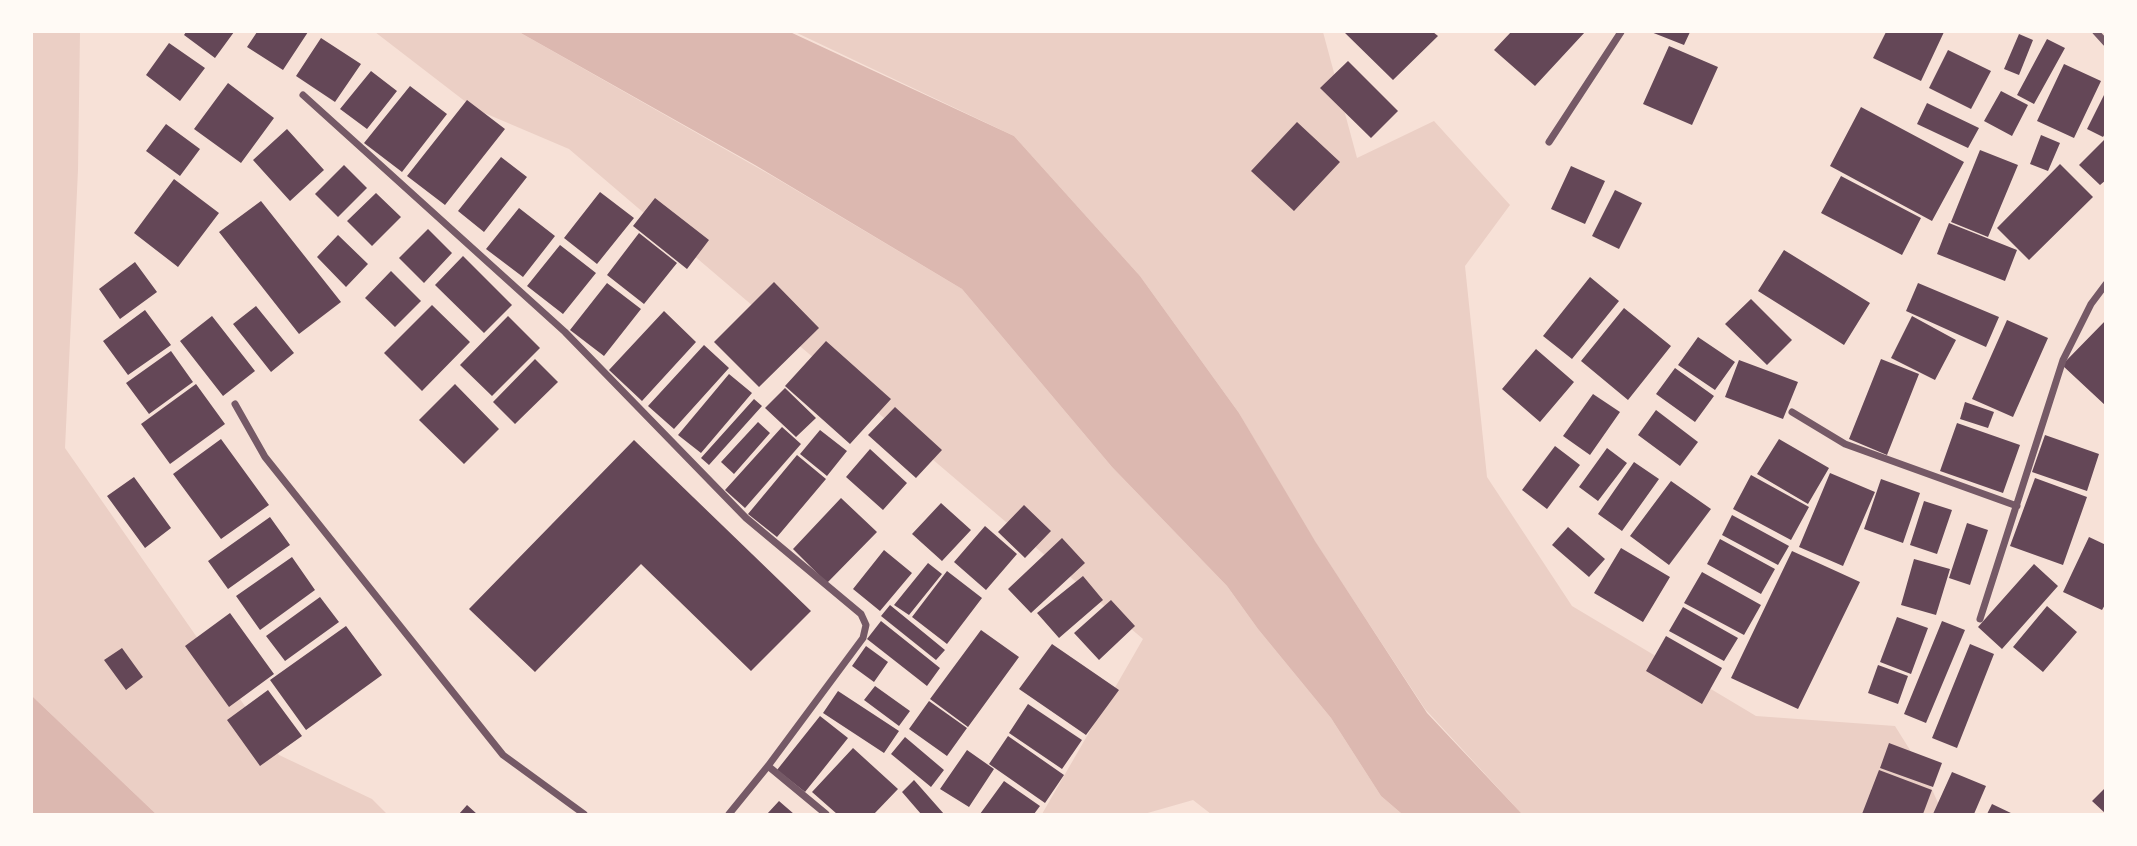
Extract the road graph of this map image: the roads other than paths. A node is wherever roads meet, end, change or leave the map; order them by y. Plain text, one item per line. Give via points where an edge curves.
1 (1621, 32) edge
2 (2096, 32) edge
3 (2105, 43) edge
4 (303, 95) dead end
5 (1549, 142) dead end
6 (2105, 284) edge
7 (236, 404) dead end
8 (1792, 412) dead end
9 (2017, 506) junction
10 (1980, 619) dead end
11 (768, 766) junction
12 (584, 814) edge
13 (729, 814) edge
14 (826, 814) edge

1 - 5 street
2 - 3 street
4 - 11 street via 565,332 746,518 861,614 866,625 863,638
6 - 9 street via 2063,360
7 - 12 street via 265,457 502,755
8 - 9 street via 1845,444
9 - 10 street
11 - 13 street
11 - 14 street

